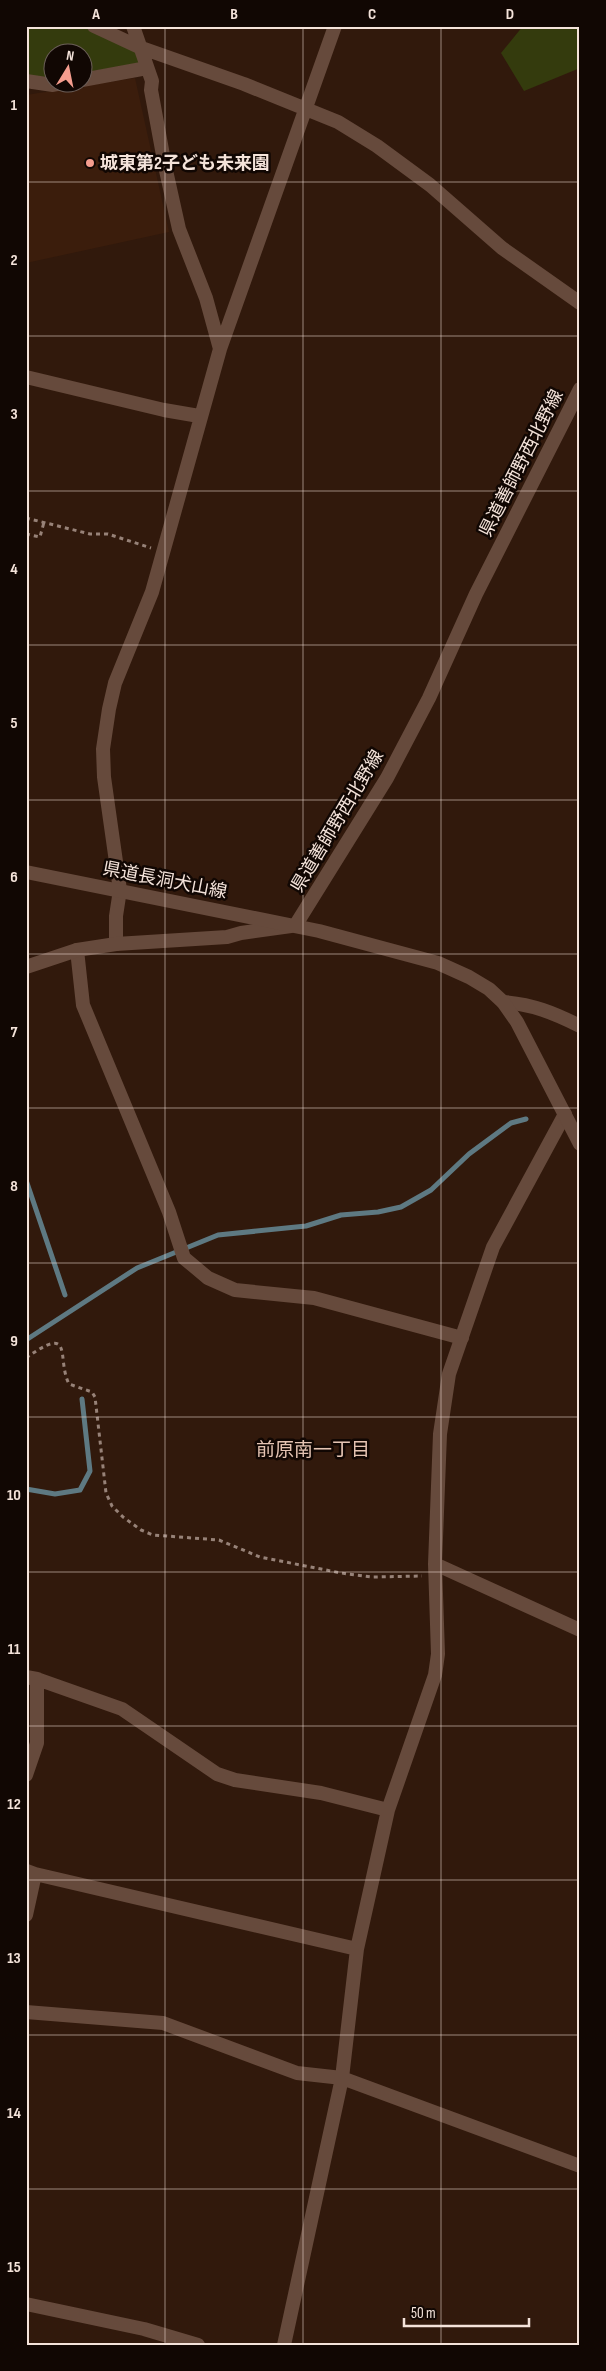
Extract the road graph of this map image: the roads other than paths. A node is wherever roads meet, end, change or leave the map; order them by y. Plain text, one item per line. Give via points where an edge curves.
1 (94, 26) edge
2 (133, 26) edge
3 (335, 26) edge
4 (139, 47) junction
5 (147, 68) junction
6 (92, 78) edge
7 (26, 81) edge
8 (42, 83) edge
9 (306, 111) junction
10 (580, 303) edge
11 (220, 349) junction
12 (26, 377) edge
13 (580, 389) edge
14 (199, 416) junction
15 (26, 872) edge
16 (120, 890) junction
17 (295, 926) junction
18 (116, 944) junction
19 (77, 950) junction
20 (26, 967) edge
21 (503, 1002) junction
22 (580, 1026) edge
23 (563, 1110) junction
24 (580, 1144) edge
25 (462, 1338) junction
26 (435, 1569) junction
27 (580, 1630) edge
28 (32, 1678) edge
29 (26, 1775) edge
30 (388, 1810) junction
31 (31, 1872) edge
32 (26, 1916) edge
33 (356, 1949) junction
34 (26, 2012) edge
35 (342, 2078) junction
36 (580, 2166) edge
37 (26, 2304) edge
38 (198, 2345) edge
39 (284, 2345) edge

1 - 4 street
2 - 4 street
3 - 9 street
4 - 5 street
4 - 9 street via 244,84
5 - 6 street
5 - 11 street via 179,229 206,298
7 - 8 street
9 - 10 street via 338,122 377,146 430,185 502,248
9 - 11 street
11 - 14 street
12 - 14 street
13 - 17 street, 県道善師野西北野線 via 387,778
14 - 16 street via 152,592 115,683 104,728 104,777
15 - 16 street, 県道長洞犬山線
16 - 17 street, 県道長洞犬山線
16 - 18 street
17 - 18 street via 242,932 227,937
17 - 21 street via 438,963 489,988
18 - 19 street
19 - 20 street
19 - 25 street via 83,1005 184,1258 208,1278 236,1290 314,1298
21 - 22 street via 550,1011
21 - 23 street via 517,1022
23 - 24 street
23 - 25 street via 493,1247
25 - 26 street via 443,1402
26 - 27 street
26 - 30 street via 438,1654 435,1675
28 - 29 street via 37,1743
28 - 30 street via 122,1709 217,1774 235,1780 321,1792
30 - 33 street
31 - 32 street
31 - 33 street
33 - 35 street
34 - 35 street via 163,2023 297,2073
35 - 36 street
35 - 39 street
37 - 38 street via 144,2329

